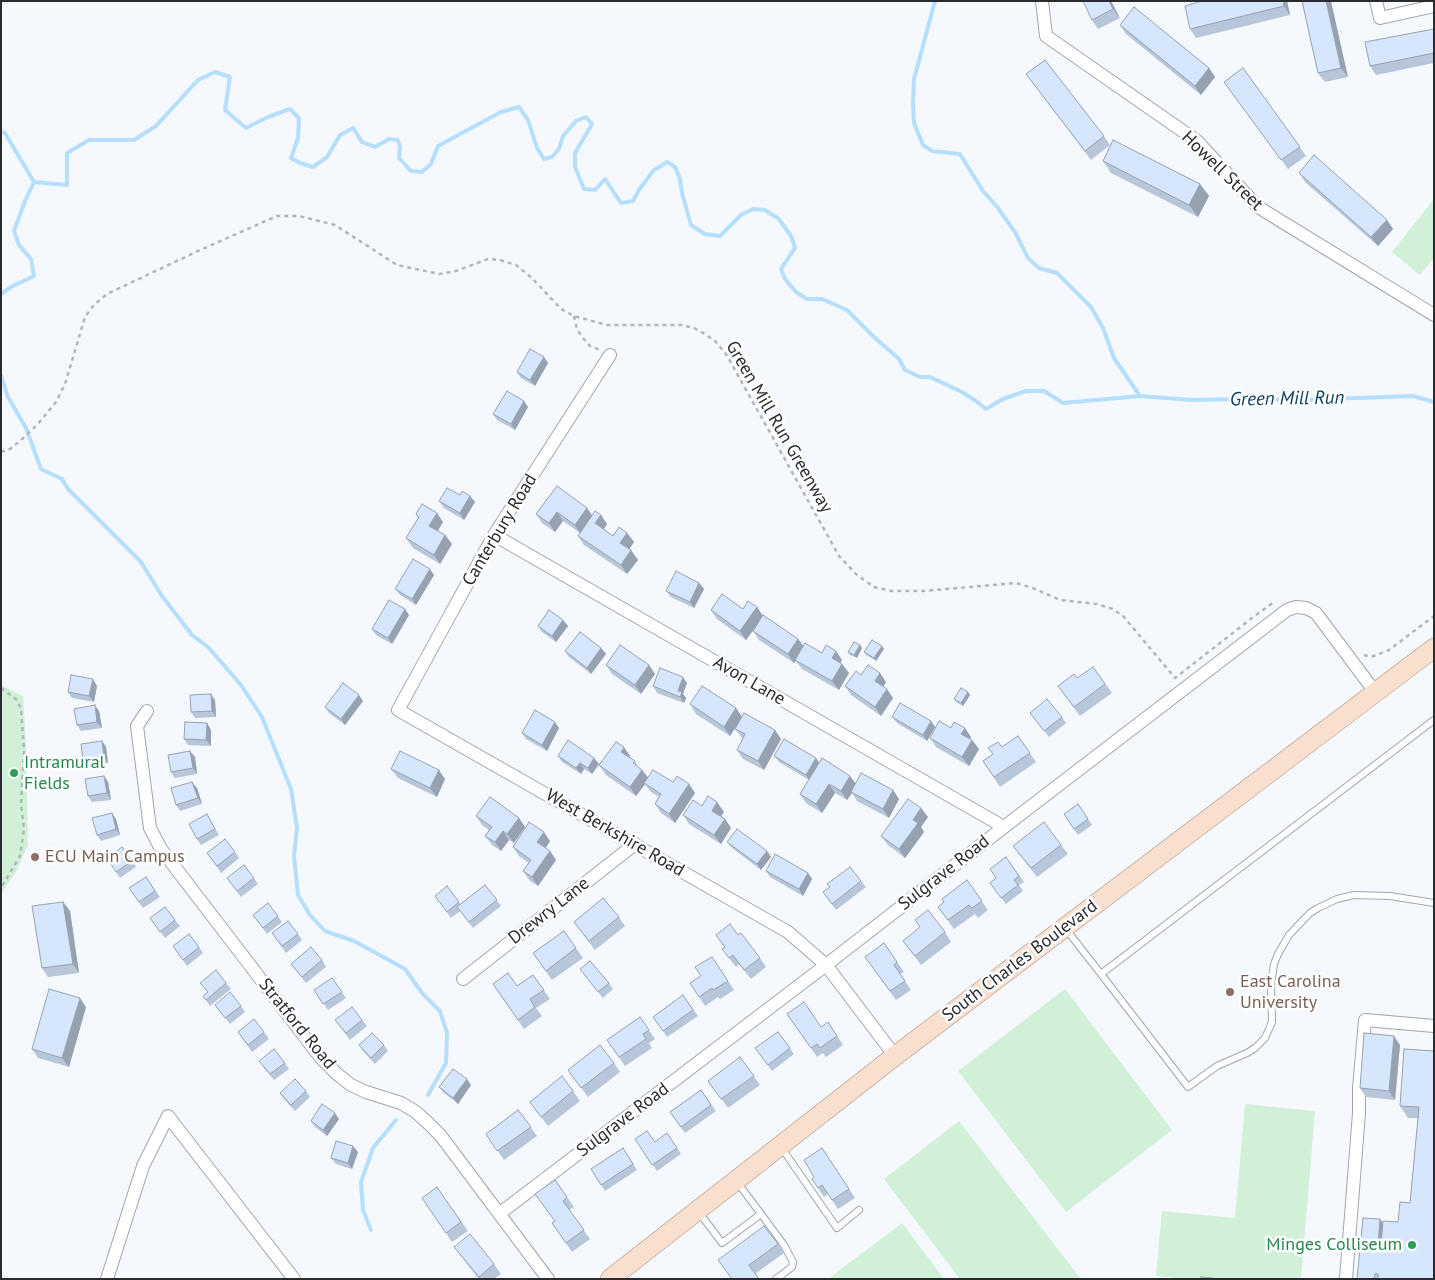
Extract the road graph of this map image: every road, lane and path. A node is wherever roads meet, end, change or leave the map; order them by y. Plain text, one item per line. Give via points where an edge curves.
1 (1042, 1) edge
2 (1376, 1) edge
3 (1434, 6) edge
4 (574, 316) junction
5 (1434, 316) edge
6 (610, 355) joint
7 (1, 452) edge
8 (494, 535) junction
9 (1276, 601) dead end
10 (1434, 616) edge
11 (1434, 648) edge
12 (1361, 653) dead end
13 (1, 688) edge
14 (1375, 692) junction
15 (398, 710) joint
16 (147, 711) dead end
17 (1434, 720) edge
18 (1004, 827) junction
19 (635, 844) junction
20 (1, 888) edge
21 (1434, 903) edge
22 (1064, 927) junction
23 (826, 965) junction
24 (1101, 974) junction
25 (463, 979) dead end
26 (1434, 1026) edge
27 (895, 1056) junction
28 (780, 1146) junction
29 (736, 1180) junction
30 (697, 1210) junction
31 (859, 1210) dead end
32 (499, 1214) junction
33 (760, 1214) junction
34 (108, 1279) edge
35 (294, 1279) edge
36 (548, 1279) edge
37 (610, 1279) edge
38 (776, 1279) edge
39 (1346, 1279) edge

1 - 5 street, Howell Street via 1046,36 1197,141 1258,207
2 - 3 street via 1380,18
4 - 6 path via 577,329 590,346
4 - 7 path, Green Mill Run Greenway via 561,309 516,265 488,259 439,274 397,264 335,225 299,216 277,216 107,294 94,305 85,317 65,384 56,402 21,440
4 - 9 path, Green Mill Run Greenway via 607,325 681,325 694,328 714,341 726,354 839,556 874,587 892,591 923,591 1016,583 1060,600 1097,604 1124,617 1175,678
6 - 8 street, Canterbury Road
8 - 15 street, Canterbury Road
8 - 18 street, Avon Lane
10 - 12 path via 1389,650 1371,657
11 - 14 main road, South Charles Boulevard
13 - 20 path via 17,700 21,709 24,751 23,840 20,856
14 - 18 street, Sulgrave Road via 1316,612 1306,608 1287,610
14 - 22 main road, South Charles Boulevard
15 - 19 street, West Berkshire Road
16 - 32 street, Stratford Road via 137,726 150,828 161,849 321,1058 351,1085 401,1103 422,1117 441,1136
17 - 24 lane
18 - 23 street, Sulgrave Road
19 - 23 street, West Berkshire Road via 788,932
19 - 25 street, Drewry Lane
21 - 24 lane via 1390,896 1354,895 1337,899 1310,913 1289,935 1274,964 1272,1022 1265,1038 1255,1048 1216,1066 1188,1087
22 - 24 lane
22 - 27 main road, South Charles Boulevard
23 - 27 street, West Berkshire Road
23 - 32 street, Sulgrave Road
26 - 39 street via 1365,1020
27 - 28 main road, South Charles Boulevard
28 - 29 main road, South Charles Boulevard
28 - 31 lane via 837,1228
29 - 30 main road, South Charles Boulevard
29 - 33 lane
30 - 33 lane via 722,1243
30 - 37 main road, South Charles Boulevard
32 - 36 street, Stratford Road
33 - 38 lane via 793,1262 792,1267
34 - 35 street via 143,1166 168,1116

